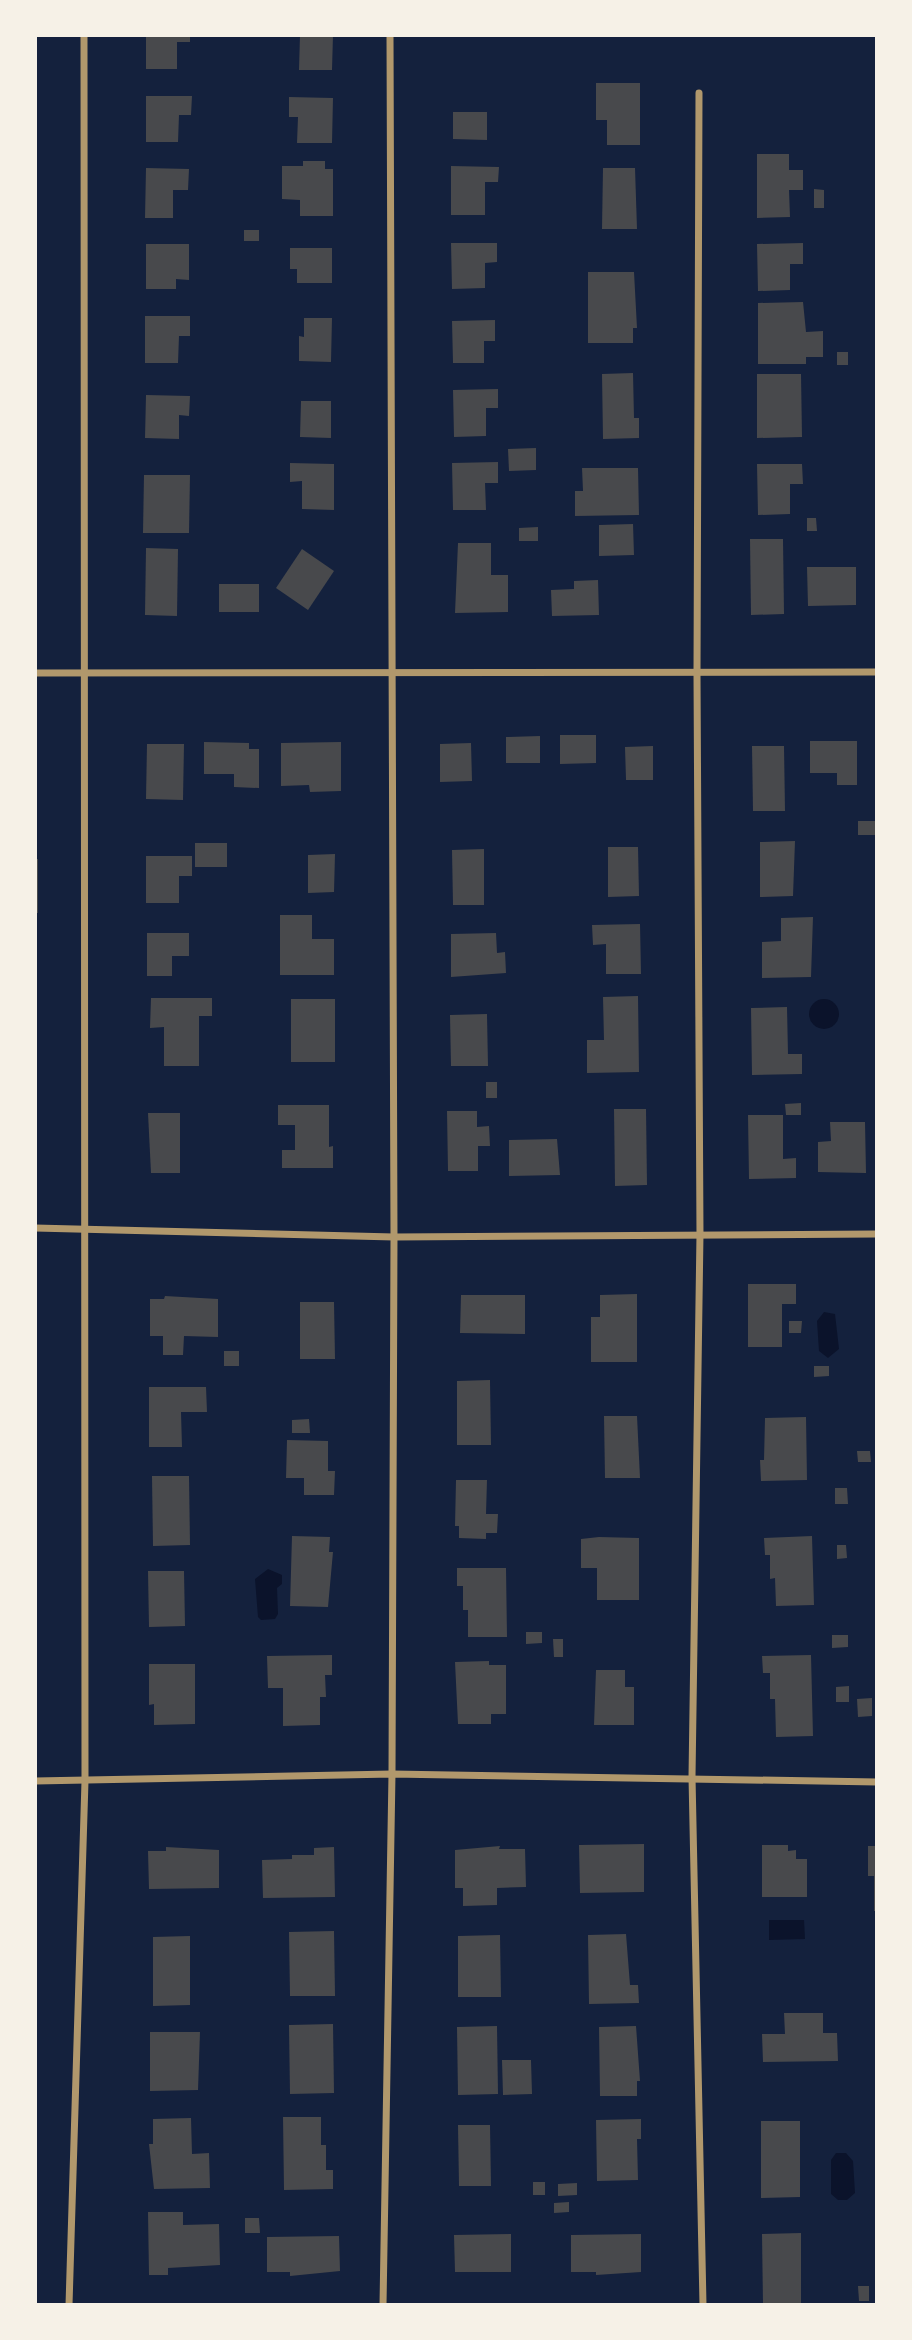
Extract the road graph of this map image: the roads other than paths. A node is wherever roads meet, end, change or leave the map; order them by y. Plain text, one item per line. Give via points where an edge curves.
1 (84, 35) edge
2 (390, 35) edge
3 (699, 93) dead end
4 (84, 672) junction
5 (390, 672) junction
6 (877, 672) edge
7 (35, 673) edge
8 (696, 674) junction
9 (82, 1227) junction
10 (35, 1228) edge
11 (700, 1234) junction
12 (877, 1234) edge
13 (394, 1237) junction
14 (392, 1774) junction
15 (692, 1777) junction
16 (35, 1781) edge
17 (85, 1781) junction
18 (877, 1782) edge
19 (69, 2305) edge
20 (383, 2305) edge
21 (703, 2305) edge

1 - 4 street
2 - 5 street
3 - 8 street
4 - 5 street
4 - 7 street
4 - 9 street
5 - 8 street
5 - 13 street
6 - 8 street
8 - 11 street
9 - 10 street
9 - 13 street
9 - 17 street
11 - 12 street
11 - 13 street
11 - 15 street
13 - 14 street
14 - 15 street
14 - 17 street
14 - 20 street
15 - 18 street
15 - 21 street
16 - 17 street
17 - 19 street

